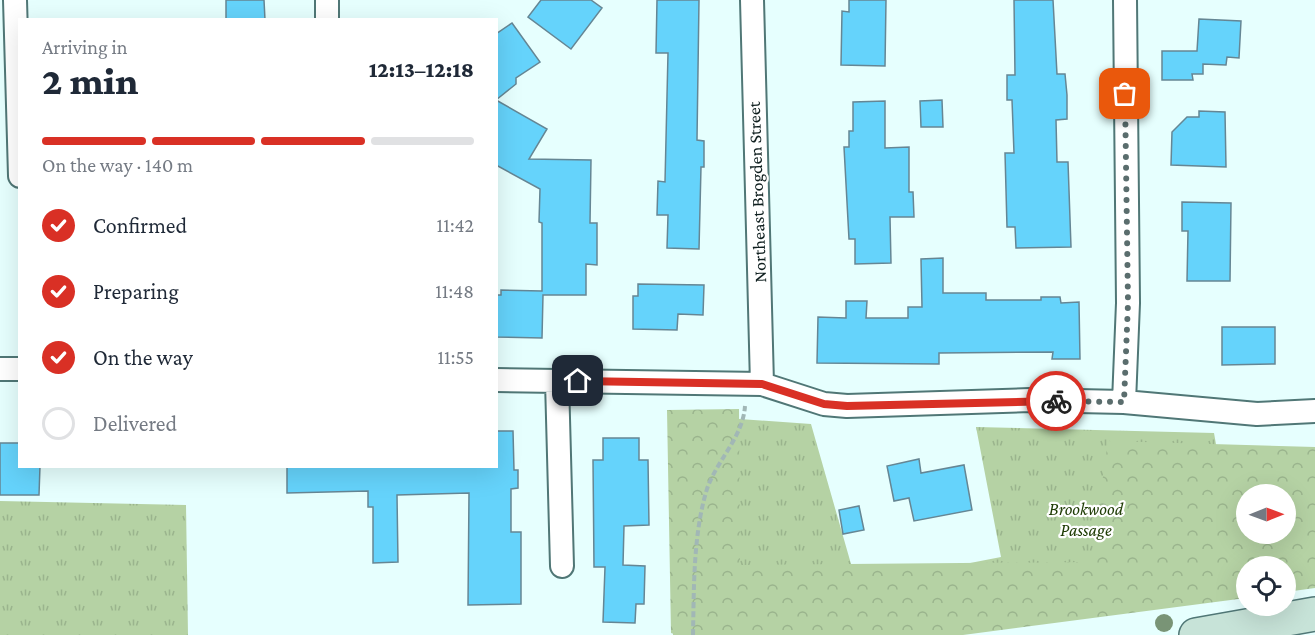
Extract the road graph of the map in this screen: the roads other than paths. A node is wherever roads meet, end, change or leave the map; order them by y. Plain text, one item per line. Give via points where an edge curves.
1 (15, 0) edge
2 (327, 0) edge
3 (752, 0) edge
4 (1125, 0) edge
5 (327, 18) edge
6 (18, 106) edge
7 (0, 369) edge
8 (18, 369) edge
9 (498, 380) edge
10 (557, 381) junction
11 (754, 391) junction
12 (1124, 402) junction
13 (1315, 411) edge
14 (562, 566) dead end
15 (1315, 614) edge
16 (1197, 635) edge

1 - 6 street
2 - 5 street
3 - 11 street, Northeast Brogden Street
4 - 12 street via 1128,303
7 - 8 street
9 - 10 street
10 - 11 street
10 - 14 street
11 - 12 street via 847,406 971,401
12 - 13 street via 1257,414
15 - 16 main road

